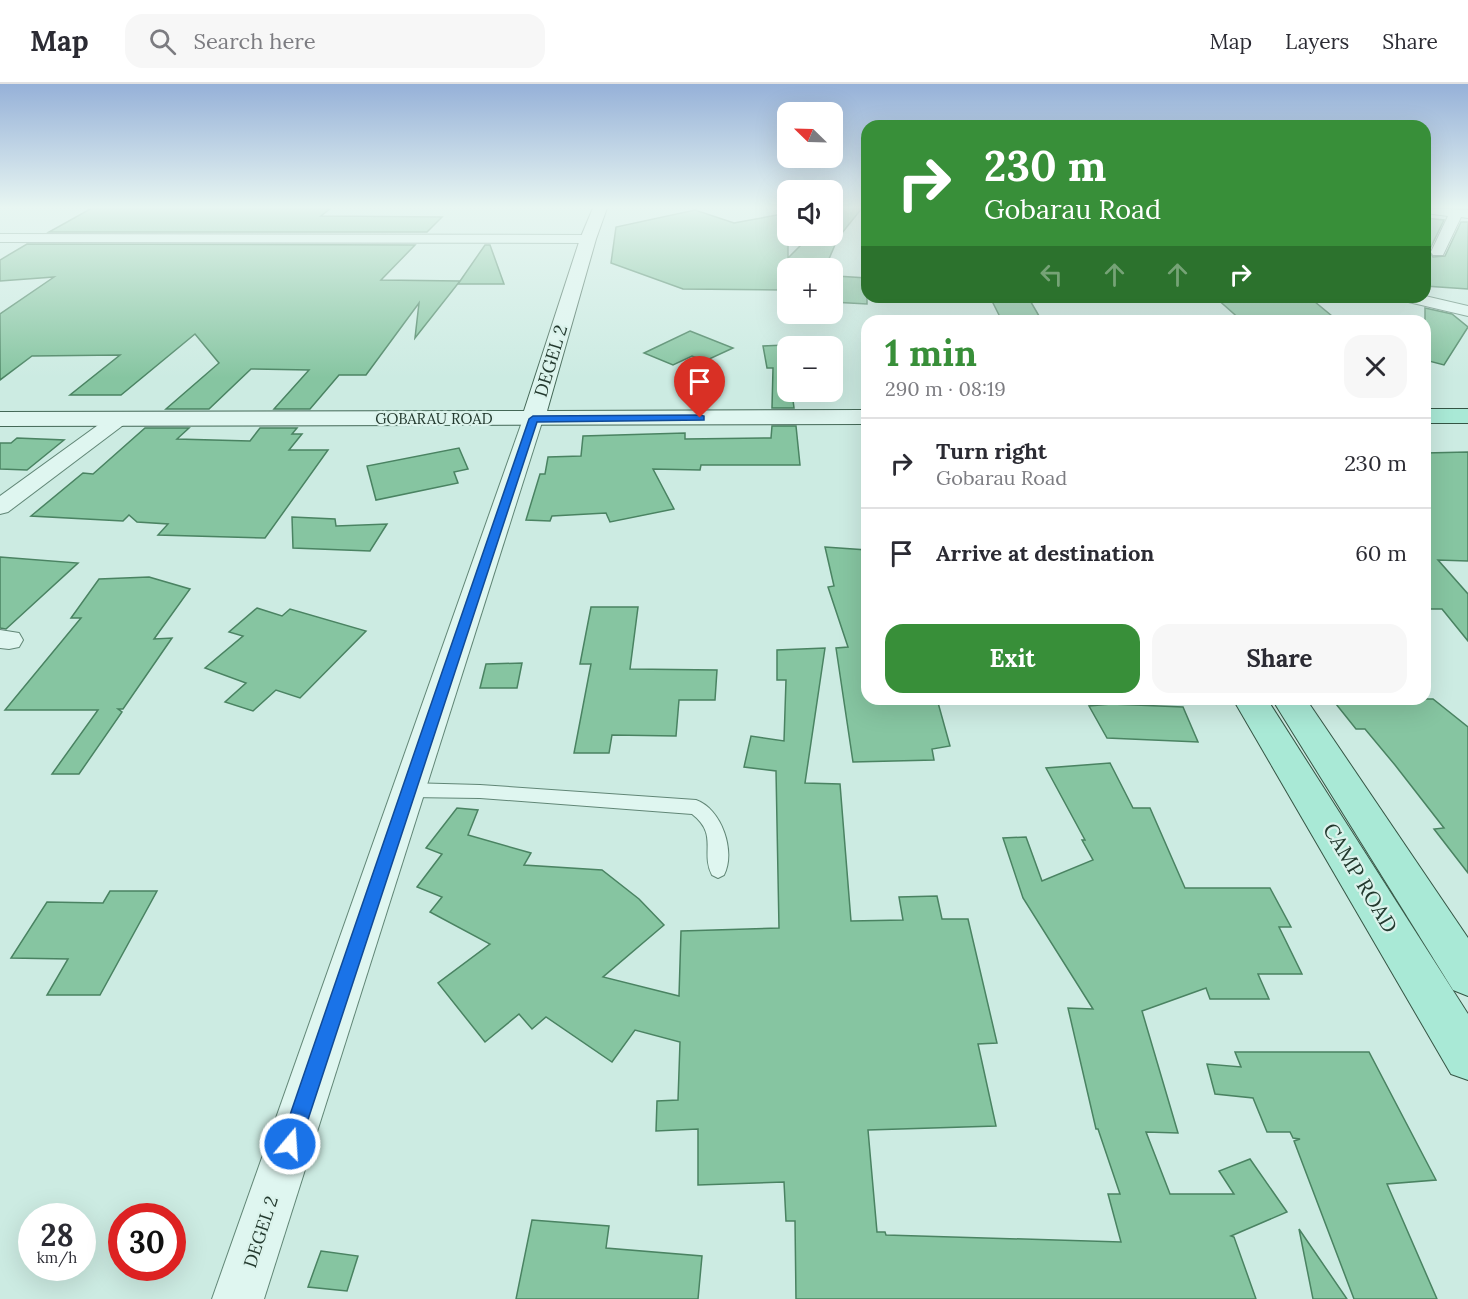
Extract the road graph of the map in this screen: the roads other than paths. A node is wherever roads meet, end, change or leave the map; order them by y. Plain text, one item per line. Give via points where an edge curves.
1 (580, 265) edge
2 (1431, 303) edge
3 (1468, 311) edge
4 (1431, 416) edge
5 (1468, 416) edge
6 (861, 417) edge
7 (119, 418) junction
8 (0, 419) edge
9 (533, 419) junction
10 (0, 507) edge
11 (1254, 705) edge
12 (1293, 705) edge
13 (408, 790) junction
14 (718, 870) dead end
15 (1468, 975) edge
16 (1468, 1058) edge
17 (238, 1299) edge

1 - 9 street, DEGEL 2
2 - 3 street
4 - 5 main road
6 - 9 street, GOBARAU ROAD
7 - 8 street, GOBARAU ROAD
7 - 9 street, GOBARAU ROAD
7 - 10 street
9 - 13 street, DEGEL 2
11 - 16 main road, CAMP ROAD
12 - 15 main road, CAMP ROAD
13 - 14 lane via 696,807 710,816 717,828
13 - 17 street, DEGEL 2

